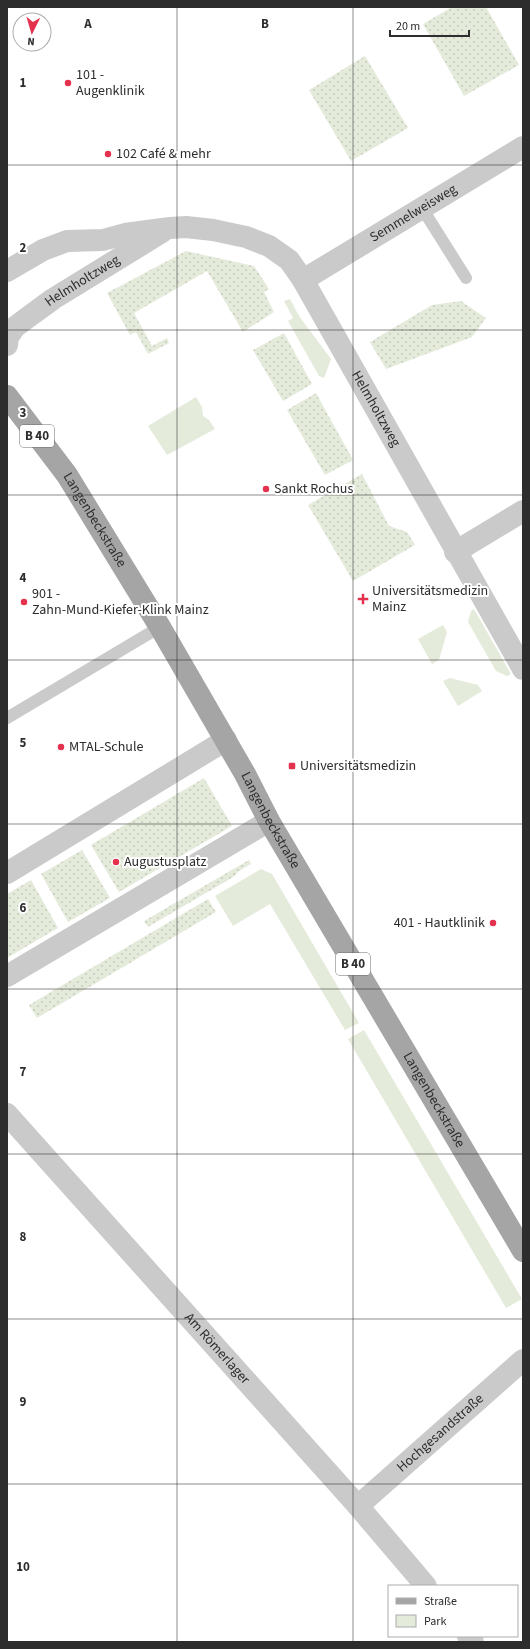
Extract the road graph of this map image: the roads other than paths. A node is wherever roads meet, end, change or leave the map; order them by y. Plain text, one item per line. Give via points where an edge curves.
1 (523, 147) edge
2 (422, 208) junction
3 (170, 228) junction
4 (7, 271) edge
5 (466, 278) dead end
6 (303, 280) junction
7 (7, 345) edge
8 (7, 396) edge
9 (523, 511) edge
10 (455, 552) junction
11 (160, 627) junction
12 (523, 670) edge
13 (7, 718) edge
14 (226, 740) junction
15 (269, 821) junction
16 (7, 873) edge
17 (7, 976) edge
18 (7, 1114) edge
19 (523, 1251) edge
20 (523, 1360) edge
21 (358, 1506) junction
22 (425, 1585) edge

1 - 2 street, Semmelweisweg
2 - 5 lane
2 - 6 street, Semmelweisweg
3 - 4 street, Helmholtzweg via 125,234 103,240 67,241 43,250
3 - 6 street, Helmholtzweg via 213,230 269,246 289,260
3 - 7 street, Helmholtzweg via 53,299 15,327 8,337
6 - 10 street, Helmholtzweg
8 - 11 main road, Langenbeckstraße / B 40 via 67,475
9 - 10 street
10 - 12 street, Helmholtzweg
11 - 13 lane
11 - 14 main road, Langenbeckstraße / B 40
14 - 15 main road, Langenbeckstraße / B 40
14 - 16 street
15 - 17 street
15 - 19 main road, Langenbeckstraße / B 40
18 - 21 street, Am Römerlager
20 - 21 street, Hochgesandstraße
21 - 22 street, Am Römerlager

